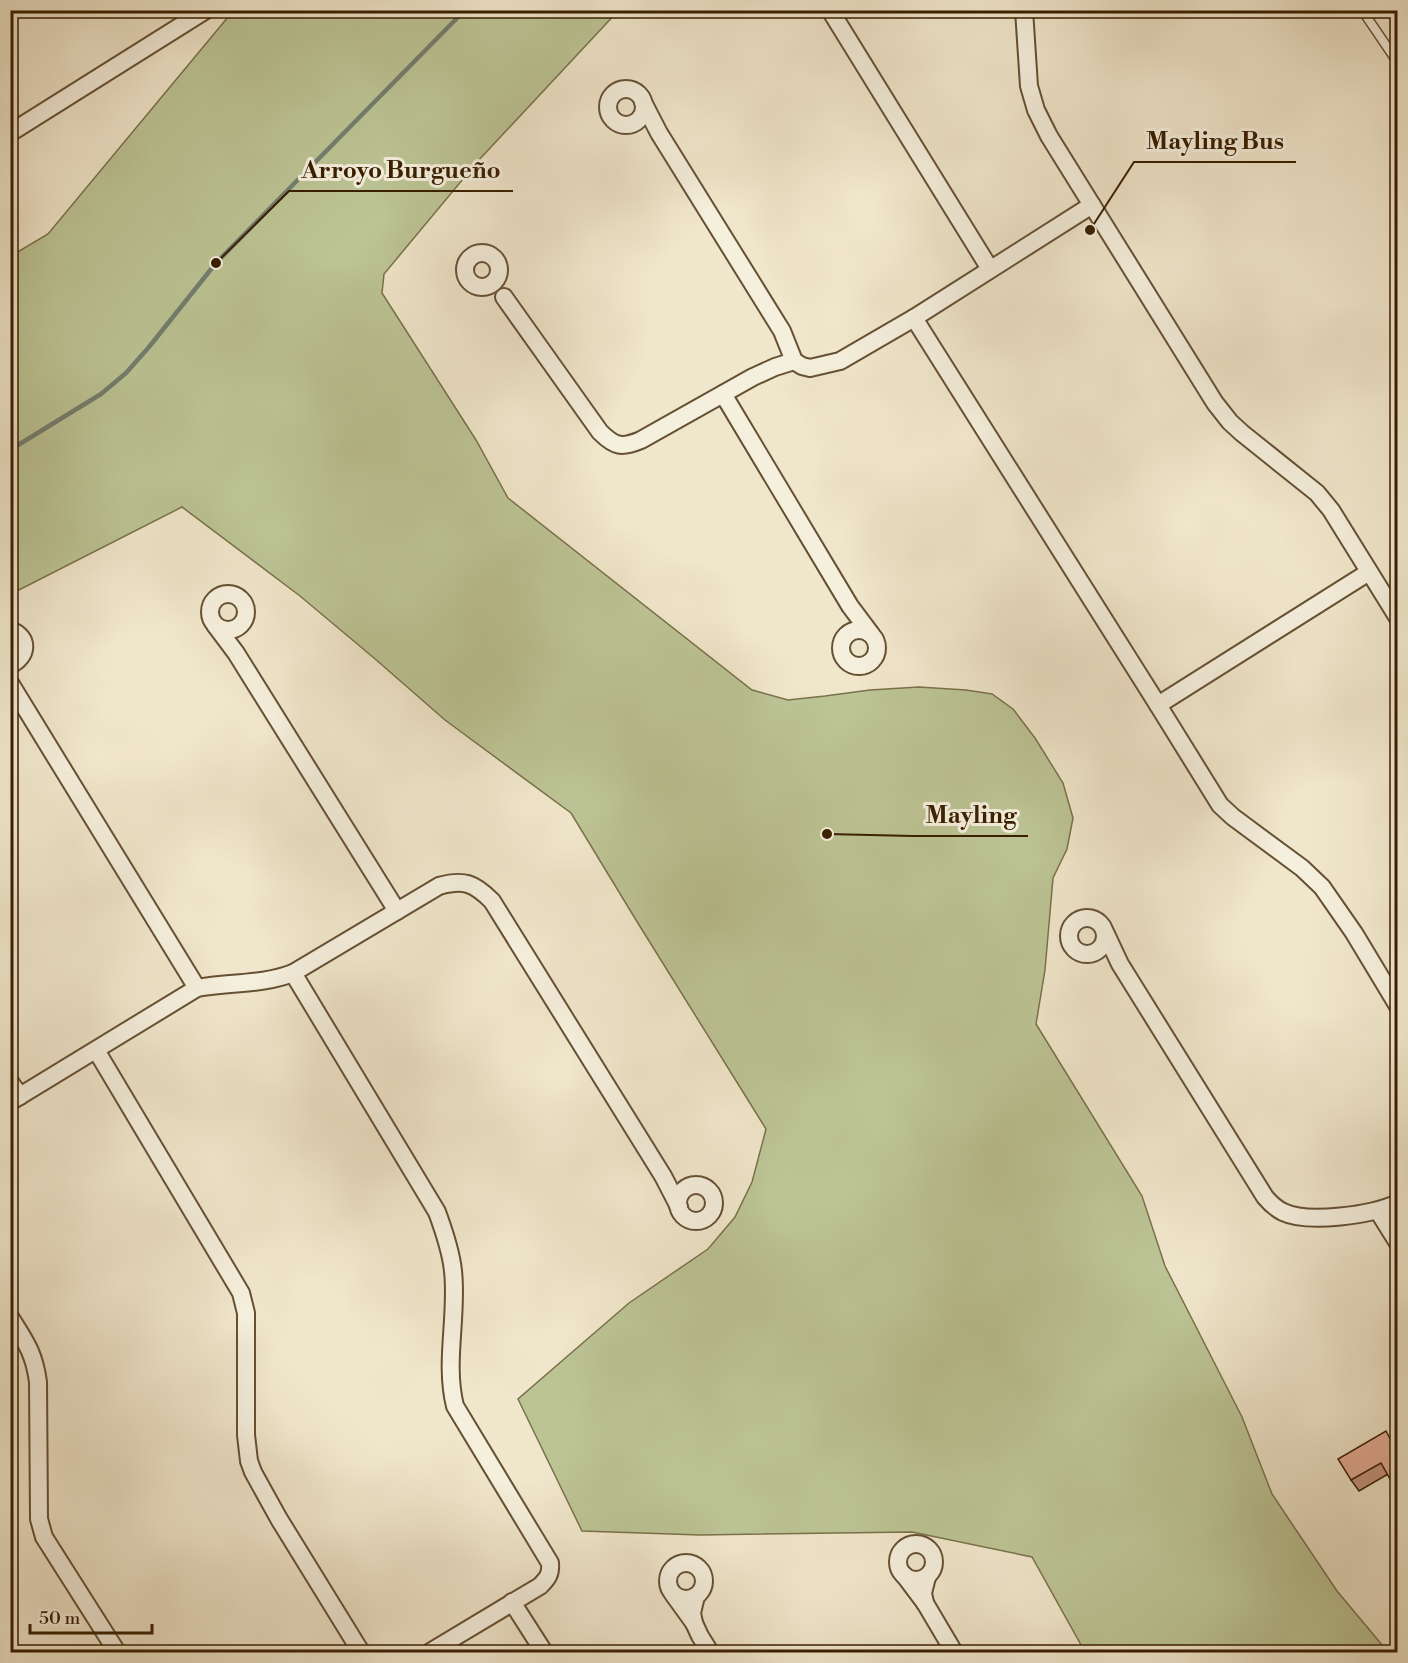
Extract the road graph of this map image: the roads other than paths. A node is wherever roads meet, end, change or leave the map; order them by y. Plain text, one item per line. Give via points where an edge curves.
1 (206, 10) edge
2 (830, 10) edge
3 (1024, 10) edge
4 (1362, 10) edge
5 (1398, 63) edge
6 (643, 102) junction
7 (634, 123) junction
8 (10, 133) edge
9 (660, 133) junction
10 (1092, 205) junction
11 (990, 269) junction
12 (499, 274) junction
13 (483, 287) junction
14 (504, 297) junction
15 (914, 318) junction
16 (794, 361) junction
17 (723, 394) junction
18 (1369, 573) junction
19 (850, 606) junction
20 (1398, 618) edge
21 (215, 625) junction
22 (238, 627) junction
23 (10, 630) edge
24 (848, 633) junction
25 (871, 634) junction
26 (236, 653) junction
27 (13, 664) edge
28 (13, 686) edge
29 (1158, 705) junction
30 (397, 911) junction
31 (1105, 932) junction
32 (1095, 952) junction
33 (1120, 963) junction
34 (293, 973) junction
35 (197, 988) junction
36 (1398, 1006) edge
37 (96, 1050) junction
38 (10, 1082) edge
39 (15, 1099) edge
40 (663, 1176) junction
41 (688, 1187) junction
42 (1398, 1203) edge
43 (679, 1207) junction
44 (1378, 1211) junction
45 (1398, 1243) edge
46 (10, 1317) edge
47 (904, 1575) junction
48 (927, 1577) junction
49 (673, 1594) junction
50 (696, 1596) junction
51 (512, 1602) junction
52 (925, 1603) junction
53 (694, 1623) junction
54 (117, 1653) edge
55 (361, 1653) edge
56 (430, 1653) edge
57 (544, 1653) edge
58 (710, 1653) edge
59 (954, 1653) edge

1 - 8 street
2 - 11 street
3 - 10 street via 1032,99 1049,136
4 - 5 lane
6 - 7 street via 643,114
6 - 7 street via 636,92 625,88 614,93 608,103 612,120 623,125
6 - 9 street
7 - 9 street
9 - 16 street via 782,331
10 - 11 street
10 - 18 street via 1220,410 1242,433 1317,493
11 - 15 street
12 - 13 street via 493,283
12 - 13 street via 498,262 490,255 479,253 469,259 466,275 472,284
12 - 14 street
13 - 14 street
14 - 17 street via 600,432 618,445 641,440
15 - 16 street via 840,361 810,368
15 - 29 street
16 - 17 street
17 - 19 street
18 - 20 street
18 - 29 street
19 - 24 street
19 - 25 street
21 - 22 street via 226,630
21 - 22 street via 210,615 211,603 220,595 232,594 245,605 245,617
21 - 26 street
22 - 26 street
23 - 27 street via 20,636 24,647 21,658
24 - 25 street via 860,629
24 - 25 street via 841,642 842,654 849,663 861,666 875,656 877,644
26 - 30 street
27 - 28 street
28 - 35 street
29 - 36 street via 1220,804 1322,887
30 - 34 street
30 - 40 street via 452,882 474,885 487,896
31 - 32 street via 1104,944
31 - 32 street via 1099,921 1088,917 1072,925 1069,936 1073,947 1084,954
31 - 33 street
32 - 33 street
33 - 44 street via 1274,1206 1283,1212 1318,1218
34 - 35 street via 279,979
34 - 51 street via 437,1212 443,1229 453,1270 451,1373 455,1406 550,1563 548,1579
35 - 37 street
37 - 39 street
37 - 55 street via 241,1293 246,1313 246,1435 253,1472
38 - 39 street
40 - 41 street
40 - 43 street
41 - 43 street via 680,1195
41 - 43 street via 700,1185 710,1190 715,1202 712,1213 702,1220 690,1220
42 - 44 street
44 - 45 street
46 - 54 street via 31,1350 38,1382 41,1529
47 - 48 street via 915,1580
47 - 48 street via 898,1565 900,1553 908,1545 920,1544 933,1555 934,1567
47 - 52 street
48 - 52 street
49 - 50 street via 684,1599
49 - 50 street via 668,1578 673,1568 684,1563 696,1565 703,1575 703,1587
49 - 53 street
50 - 53 street
51 - 56 street
51 - 57 street
52 - 59 street
53 - 58 street

